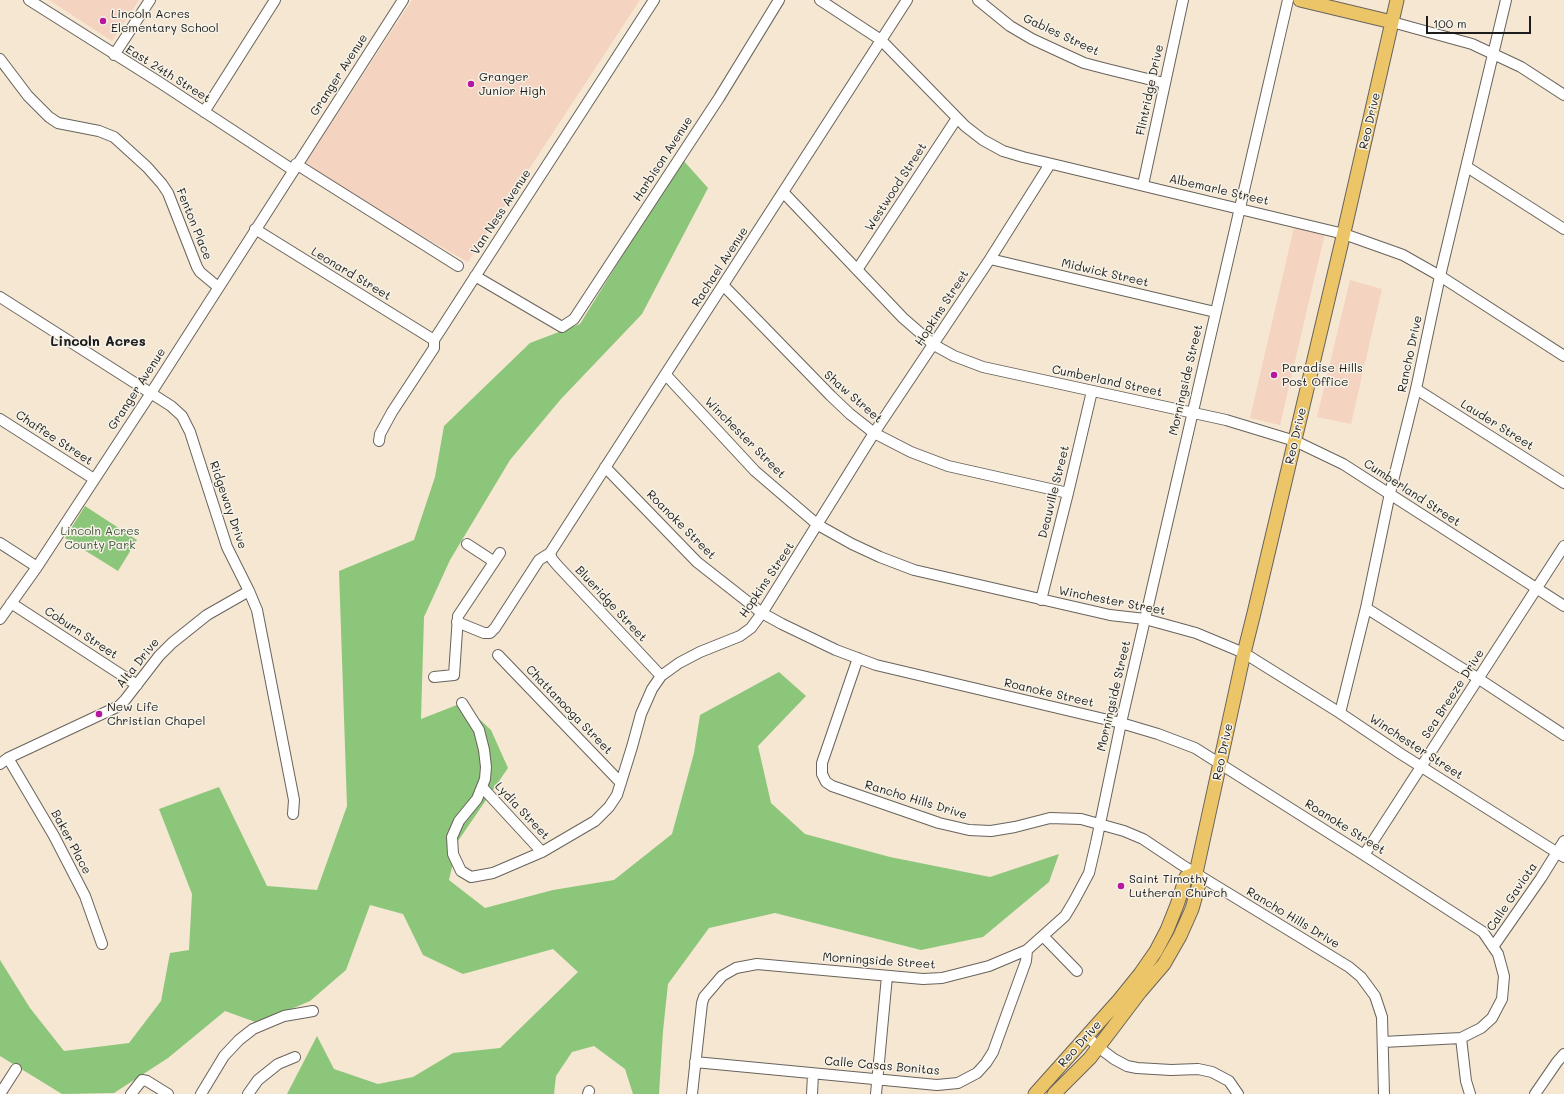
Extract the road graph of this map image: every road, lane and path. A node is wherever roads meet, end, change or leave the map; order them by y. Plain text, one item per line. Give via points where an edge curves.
1 (29, 0) edge
2 (150, 0) edge
3 (275, 0) edge
4 (403, 0) edge
5 (654, 0) edge
6 (779, 0) edge
7 (820, 0) edge
8 (907, 0) edge
9 (978, 0) edge
10 (1183, 0) edge
11 (1288, 0) edge
12 (1300, 0) edge
13 (1397, 0) edge
14 (1506, 0) edge
15 (1392, 22) junction
16 (881, 40) junction
17 (1493, 53) junction
18 (114, 55) junction
19 (0, 60) edge
20 (1164, 83) junction
21 (1564, 95) edge
22 (204, 112) junction
23 (957, 118) junction
24 (1050, 164) junction
25 (295, 167) junction
26 (1467, 167) junction
27 (1142, 185) junction
28 (783, 192) junction
29 (1241, 208) junction
30 (255, 229) junction
31 (1564, 229) edge
32 (1344, 234) junction
33 (990, 259) junction
34 (458, 266) dead end
35 (857, 270) junction
36 (475, 276) junction
37 (1440, 276) junction
38 (723, 285) junction
39 (218, 287) junction
40 (0, 297) edge
41 (1215, 312) junction
42 (434, 340) junction
43 (934, 345) junction
44 (1564, 356) edge
45 (666, 375) junction
46 (1416, 389) junction
47 (1092, 391) junction
48 (150, 393) junction
49 (1192, 413) junction
50 (0, 419) edge
51 (874, 433) junction
52 (379, 441) dead end
53 (1296, 441) junction
54 (605, 467) junction
55 (94, 479) junction
56 (1564, 483) edge
57 (1068, 493) junction
58 (1390, 493) junction
59 (818, 525) junction
60 (0, 544) edge
61 (467, 544) dead end
62 (1564, 546) edge
63 (552, 550) junction
64 (37, 566) junction
65 (1537, 588) junction
66 (249, 591) junction
67 (1041, 600) junction
68 (11, 603) junction
69 (1564, 606) edge
70 (1366, 608) junction
71 (762, 613) junction
72 (0, 619) edge
73 (1145, 619) junction
74 (457, 622) junction
75 (1244, 654) junction
76 (498, 655) dead end
77 (858, 658) junction
78 (661, 676) junction
79 (434, 677) dead end
80 (1479, 679) junction
81 (137, 686) junction
82 (462, 703) dead end
83 (1340, 713) junction
84 (1121, 723) junction
85 (1564, 735) edge
86 (4, 761) edge
87 (1220, 764) junction
88 (1422, 766) junction
89 (621, 783) junction
90 (482, 787) junction
91 (293, 814) dead end
92 (1099, 824) junction
93 (1564, 841) edge
94 (542, 852) junction
95 (1364, 855) junction
96 (1560, 855) edge
97 (1196, 873) junction
98 (1043, 936) junction
99 (102, 944) dead end
100 (1493, 947) junction
101 (1027, 950) junction
102 (1077, 971) dead end
103 (887, 976) junction
104 (313, 1011) dead end
105 (1087, 1036) junction
106 (1461, 1038) junction
107 (1383, 1042) junction
108 (1098, 1047) junction
109 (1564, 1054) edge
110 (295, 1057) dead end
111 (695, 1062) junction
112 (16, 1069) dead end
113 (813, 1074) junction
114 (877, 1079) junction
115 (0, 1094) edge
116 (131, 1094) edge
117 (168, 1094) edge
118 (201, 1094) edge
119 (248, 1094) edge
120 (692, 1094) edge
121 (812, 1094) edge
122 (876, 1094) edge
123 (1035, 1094) edge
124 (1054, 1094) edge
125 (1238, 1094) edge
126 (1384, 1094) edge
127 (1470, 1094) edge
128 (1535, 1094) edge

1 - 18 street, East 24th Street
2 - 18 street
3 - 22 street
4 - 25 street, Granger Avenue
5 - 36 street, Van Ness Avenue
6 - 36 street, Harbison Avenue via 574,319 562,327
7 - 16 street, Albemarle Street
8 - 16 street, Rachael Avenue
9 - 20 street, Gables Street via 1010,26 1052,48 1099,67
10 - 20 street, Flintridge Drive
11 - 29 street, Morningside Street
12 - 15 main road
13 - 15 main road, Reo Drive
14 - 17 street, Rancho Drive
15 - 17 street via 1472,44
15 - 32 main road, Reo Drive
16 - 23 street, Albemarle Street
16 - 28 street, Rachael Avenue
17 - 21 street via 1521,67
17 - 26 street, Rancho Drive
18 - 22 street, East 24th Street
19 - 39 street, Fenton Place via 28,96 49,117 58,123 99,131 114,137 146,167 168,193 197,267
20 - 27 street, Flintridge Drive
22 - 25 street, East 24th Street
23 - 24 street, Albemarle Street via 974,134 998,148
23 - 35 street, Westwood Street
24 - 27 street, Albemarle Street
24 - 33 street, Hopkins Street
25 - 30 street, Granger Avenue
25 - 34 street, East 24th Street
26 - 31 street
26 - 37 street, Rancho Drive
27 - 29 street, Albemarle Street
28 - 35 street, Cumberland Street
28 - 38 street, Rachael Avenue
29 - 32 street, Albemarle Street
29 - 41 street, Morningside Street
30 - 39 street, Granger Avenue
30 - 42 street, Leonard Street
32 - 37 street, Albemarle Street via 1403,254
32 - 53 main road, Reo Drive
33 - 41 street, Midwick Street
33 - 43 street, Hopkins Street
35 - 43 street, Cumberland Street via 903,318
36 - 42 street, Van Ness Avenue
37 - 44 street, Albemarle Street
37 - 46 street, Rancho Drive
38 - 45 street, Rachael Avenue
38 - 51 street, Shaw Street via 830,396
39 - 48 street, Granger Avenue
40 - 48 street, Ridgeway Drive
41 - 49 street, Morningside Street
42 - 52 street, Van Ness Avenue via 434,348 392,412
43 - 47 street, Cumberland Street via 983,367
43 - 51 street, Hopkins Street
45 - 54 street, Rachael Avenue
45 - 59 street, Winchester Street via 755,471
46 - 56 street, Lauder Street
46 - 58 street, Rancho Drive
47 - 49 street, Cumberland Street
47 - 57 street, Deauville Street
48 - 55 street, Granger Avenue
48 - 66 street, Ridgeway Drive via 182,416 190,432 227,547
49 - 53 street, Cumberland Street
49 - 73 street, Morningside Street
50 - 55 street, Chaffee Street
51 - 57 street, Shaw Street via 948,466
51 - 59 street, Hopkins Street
53 - 58 street, Cumberland Street via 1343,464
53 - 75 main road, Reo Drive
54 - 63 street, Rachael Avenue
54 - 71 street, Roanoke Street via 697,562
55 - 64 street, Granger Avenue
57 - 67 street, Deauville Street
58 - 65 street, Cumberland Street
58 - 70 street, Rancho Drive
59 - 67 street, Winchester Street via 862,549 914,570
59 - 71 street, Hopkins Street
60 - 64 street
61 - 74 street via 496,557 458,616
62 - 65 street, Sea Breeze Drive
63 - 74 street, Rachael Avenue via 539,560 490,633
63 - 78 street, Blueridge Street via 552,559 557,565
64 - 68 street, Granger Avenue
65 - 69 street, Cumberland Street
65 - 80 street, Sea Breeze Drive
66 - 81 street, Alta Drive via 207,615 172,643
66 - 91 street, Ridgeway Drive via 257,610 281,731 294,800
67 - 73 street, Winchester Street via 1110,615
68 - 72 street, Granger Avenue
68 - 81 street, Coburn Street
70 - 80 street
70 - 83 street, Rancho Drive
71 - 77 street, Roanoke Street via 836,650
71 - 78 street, Hopkins Street via 751,628 740,636 686,659
73 - 75 street, Winchester Street via 1196,633
73 - 84 street, Morningside Street
74 - 79 street via 454,675
75 - 83 street, Winchester Street
75 - 87 main road, Reo Drive
76 - 89 street, Chattanooga Street
77 - 84 street, Roanoke Street via 893,669
77 - 92 street, Rancho Hills Drive via 823,759 822,774 826,782 939,823 969,830 991,831 1050,818 1082,819
78 - 89 street, Hopkins Street via 641,714
80 - 85 street
80 - 88 street, Sea Breeze Drive
81 - 86 street, Alta Drive via 115,708
82 - 90 street, Hopkins Street via 479,730 484,750 486,767
83 - 88 street, Winchester Street
84 - 87 street, Roanoke Street via 1195,748
84 - 92 street, Morningside Street
86 - 99 street, Baker Place via 54,836 85,896
87 - 95 street, Roanoke Street
87 - 97 main road, Reo Drive
88 - 95 street, Sea Breeze Drive
88 - 96 street, Winchester Street
89 - 94 street, Hopkins Street via 613,801 595,821
90 - 94 street, Lydia Street
90 - 94 street, Hopkins Street via 477,800 456,826 452,837 453,854 461,871 471,877 493,873
92 - 97 street, Rancho Hills Drive via 1143,839
92 - 98 street, Morningside Street via 1089,873 1065,916
93 - 96 street, Calle Gaviota
95 - 100 street, Roanoke Street via 1483,932
96 - 100 street, Calle Gaviota
97 - 105 main road, Reo Drive via 1186,877 1167,930 1148,963
97 - 107 street, Rancho Hills Drive via 1355,972 1366,983 1378,1003 1382,1017
97 - 108 main road, Reo Drive via 1199,884 1192,910 1180,936 1164,964
98 - 101 street, Morningside Street
98 - 102 street
100 - 106 street, Calle Gaviota via 1501,961 1504,976 1502,999 1487,1024
101 - 103 street, Morningside Street via 990,966 942,978 923,980
101 - 114 street, Calle Casas Bonitas via 1026,961 993,1052 982,1068 965,1080 951,1084
103 - 111 street, Morningside Street via 757,964 736,968 722,976 704,997
103 - 114 street
104 - 118 street via 284,1016 253,1029 224,1056
105 - 108 street
105 - 123 main road, Reo Drive
106 - 107 street, Calle Gaviota
106 - 127 street
107 - 126 street, Rancho Hills Drive
108 - 124 main road, Reo Drive
108 - 125 street via 1127,1066 1171,1070 1198,1069 1212,1072 1229,1081
109 - 128 street
110 - 119 street via 278,1064 258,1080
111 - 113 street, Calle Casas Bonitas
111 - 120 street, Morningside Street
112 - 115 street
113 - 114 street, Calle Casas Bonitas
113 - 121 street
114 - 122 street
116 - 117 street via 142,1080

